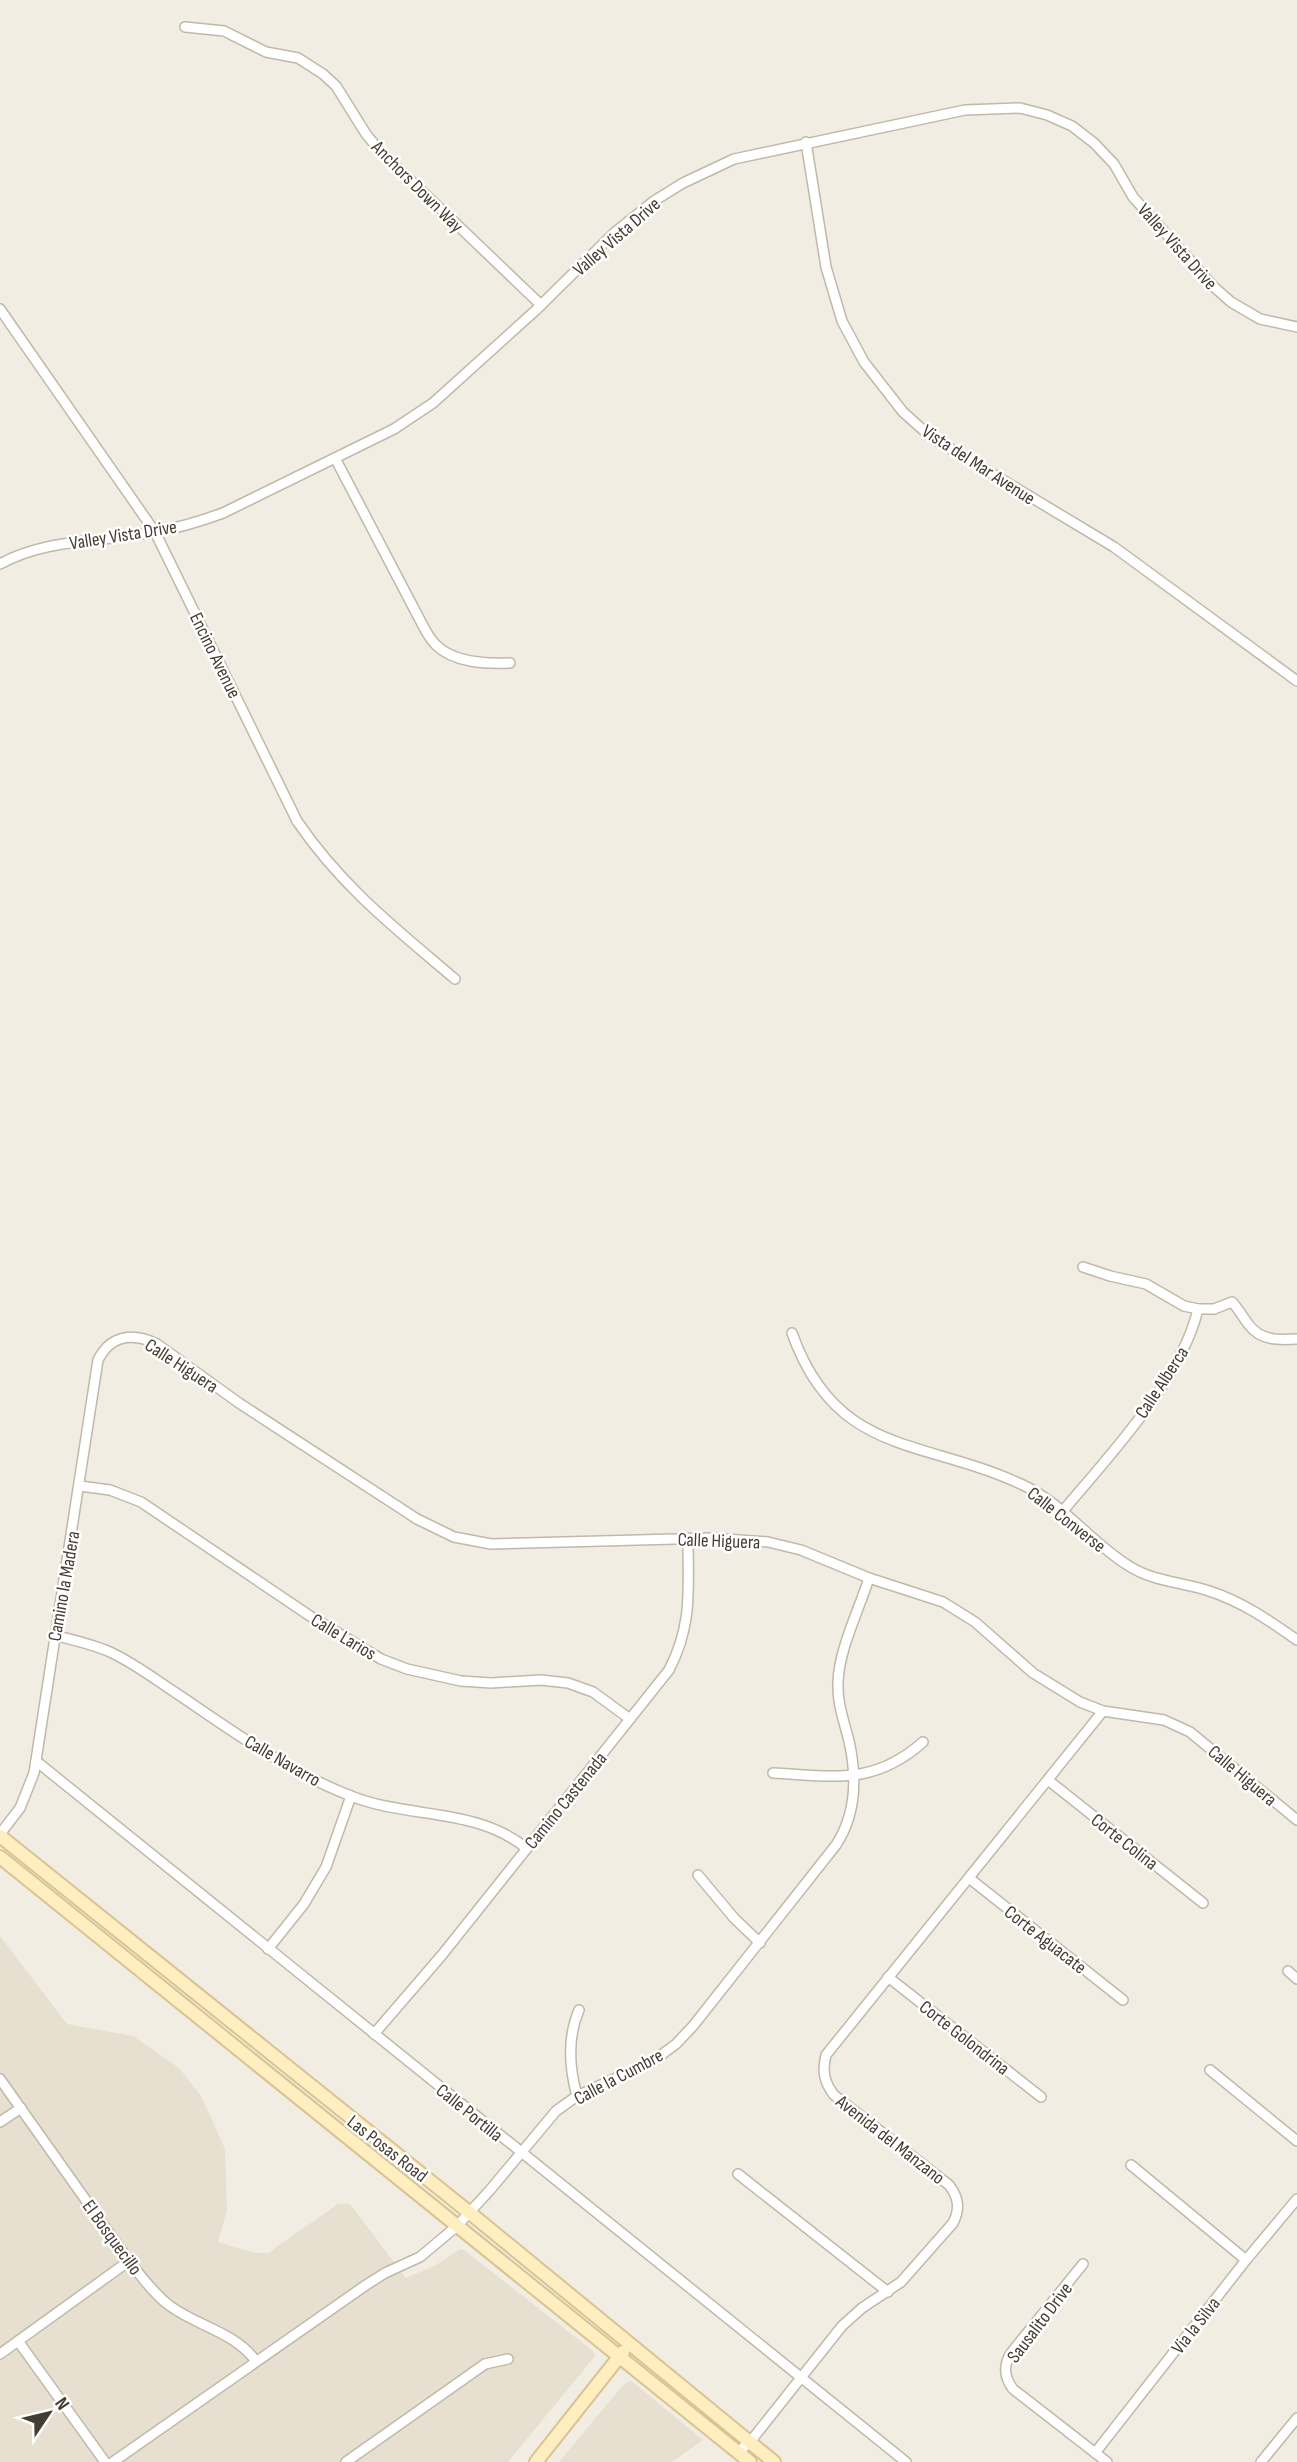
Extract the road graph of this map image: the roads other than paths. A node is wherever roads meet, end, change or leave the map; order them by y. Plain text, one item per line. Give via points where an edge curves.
1 (185, 27) dead end
2 (806, 142) junction
3 (541, 305) junction
4 (0, 309) edge
5 (1297, 327) edge
6 (335, 458) junction
7 (155, 532) junction
8 (0, 565) edge
9 (510, 663) dead end
10 (1297, 681) edge
11 (455, 979) dead end
12 (1083, 1267) dead end
13 (1198, 1309) junction
14 (792, 1333) dead end
15 (120, 1338) joint
16 (1297, 1339) edge
17 (80, 1486) junction
18 (1062, 1512) junction
19 (688, 1538) junction
20 (869, 1578) junction
21 (54, 1635) junction
22 (1297, 1640) edge
23 (1104, 1711) junction
24 (631, 1719) junction
25 (923, 1742) dead end
26 (36, 1761) junction
27 (772, 1773) dead end
28 (854, 1775) junction
29 (1048, 1780) junction
30 (351, 1796) junction
31 (1297, 1820) edge
32 (0, 1835) edge
33 (526, 1848) junction
34 (0, 1857) edge
35 (698, 1875) dead end
36 (969, 1878) junction
37 (1203, 1903) dead end
38 (760, 1943) junction
39 (268, 1949) junction
40 (1288, 1971) dead end
41 (888, 1977) junction
42 (1297, 1979) edge
43 (1123, 2000) dead end
44 (579, 2010) dead end
45 (374, 2034) junction
46 (1210, 2070) dead end
47 (0, 2079) edge
48 (577, 2096) junction
49 (1041, 2097) dead end
50 (21, 2108) junction
51 (0, 2122) edge
52 (1297, 2141) edge
53 (520, 2153) junction
54 (1131, 2165) dead end
55 (738, 2174) dead end
56 (1297, 2199) edge
57 (470, 2213) junction
58 (457, 2225) junction
59 (1246, 2260) junction
60 (129, 2261) junction
61 (1083, 2264) dead end
62 (888, 2292) junction
63 (18, 2341) junction
64 (629, 2343) junction
65 (0, 2354) edge
66 (619, 2357) junction
67 (508, 2359) dead end
68 (257, 2361) junction
69 (802, 2379) junction
70 (1297, 2418) edge
71 (750, 2442) junction
72 (738, 2452) junction
73 (1095, 2453) junction
74 (105, 2462) edge
75 (113, 2462) edge
76 (346, 2462) edge
77 (536, 2462) edge
78 (750, 2462) edge
79 (774, 2462) edge
80 (906, 2462) edge
81 (1107, 2462) edge
82 (1261, 2462) edge

1 - 3 street, Anchors Down Way via 224,31 267,52 298,58 323,74 379,150
2 - 3 street, Valley Vista Drive via 734,159 669,191 614,233
2 - 5 street, Valley Vista Drive via 965,110 1007,107 1047,114 1094,143 1114,164 1133,197 1231,302 1259,318
2 - 10 street, Vista del Mar Avenue via 826,267 842,321 864,362 903,412 931,437 1114,547
3 - 6 street, Valley Vista Drive via 433,403 394,429
4 - 7 street, Encino Avenue
6 - 7 street, Valley Vista Drive via 223,513
6 - 9 street via 435,644 458,658
7 - 8 street, Valley Vista Drive via 55,545
7 - 11 street, Encino Avenue via 297,821 320,855 357,895
12 - 13 street via 1146,1283 1184,1306
13 - 16 street via 1232,1302 1263,1336
13 - 18 street, Calle Alberca via 1185,1348 1164,1383
14 - 18 street, Calle Converse via 816,1385 860,1426 1025,1486
15 - 17 street, Camino la Madera via 98,1360
15 - 19 street, Calle Higuera via 137,1336 157,1344 416,1519 454,1537 491,1544
17 - 21 street, Camino la Madera
17 - 24 street, Calle Larios via 110,1490 141,1502 381,1659 461,1681 568,1683 593,1692
18 - 22 street, Calle Converse via 1129,1567 1222,1595
19 - 20 street, Calle Higuera via 733,1538 786,1546
19 - 24 street, Camino Castenada via 690,1595 682,1642 668,1670
20 - 23 street, Calle Higuera via 959,1611 1033,1673
20 - 28 street, Calle la Cumbre via 839,1672 840,1709
21 - 26 street, Camino la Madera
21 - 30 street, Calle Navarro via 111,1652 257,1747
23 - 29 street, Avenida del Manzano
23 - 31 street, Calle Higuera via 1150,1716 1190,1732
24 - 33 street, Camino Castenada
25 - 28 street via 882,1769
26 - 32 street, Camino la Madera via 26,1797
26 - 39 street, Calle Portilla
27 - 28 street
28 - 38 street, Calle la Cumbre via 852,1810 841,1837
29 - 36 street, Avenida del Manzano
29 - 37 street, Corte Colina
30 - 33 street, Calle Navarro via 386,1807 484,1824
30 - 39 street via 326,1867
32 - 57 main road, Las Posas Road
33 - 45 street, Camino Castenada
34 - 58 main road, Las Posas Road
35 - 38 street
36 - 41 street, Avenida del Manzano
36 - 43 street, Corte Aguacate
38 - 48 street, Calle la Cumbre via 693,2026 664,2054
39 - 45 street, Calle Portilla
40 - 42 street
41 - 49 street, Corte Golondrina
41 - 62 street, Avenida del Manzano via 830,2048 823,2065 825,2080 834,2095 950,2185 958,2206 953,2223
44 - 48 street via 570,2059
45 - 53 street, Calle Portilla
46 - 52 street
47 - 50 street, El Bosquecillo
48 - 53 street, Calle la Cumbre via 556,2111
50 - 51 street
50 - 60 street, El Bosquecillo
53 - 57 street, Calle la Cumbre
53 - 69 street, Calle Portilla
54 - 59 street
55 - 62 street
56 - 59 street, Via la Silva
57 - 58 street, Calle la Cumbre
57 - 64 main road, Las Posas Road
58 - 66 main road, Las Posas Road
58 - 68 street, Calle la Cumbre via 420,2257 385,2273
59 - 73 street, Via la Silva
60 - 63 street
60 - 68 street, El Bosquecillo via 169,2305 238,2341
61 - 73 street, Sausalito Drive via 1011,2353 1005,2375 1013,2389
62 - 69 street, Avenida del Manzano via 842,2326
63 - 65 street
63 - 74 street
64 - 66 main road
64 - 71 main road, Las Posas Road
66 - 72 main road, Las Posas Road
66 - 77 main road
67 - 76 street via 485,2364
68 - 75 street, Calle la Cumbre
69 - 71 street, Avenida del Manzano
69 - 80 street, Calle Portilla
70 - 82 street
71 - 72 street, Avenida del Manzano
71 - 79 main road, Las Posas Road
72 - 78 main road, Las Posas Road
73 - 81 street, Sausalito Drive

